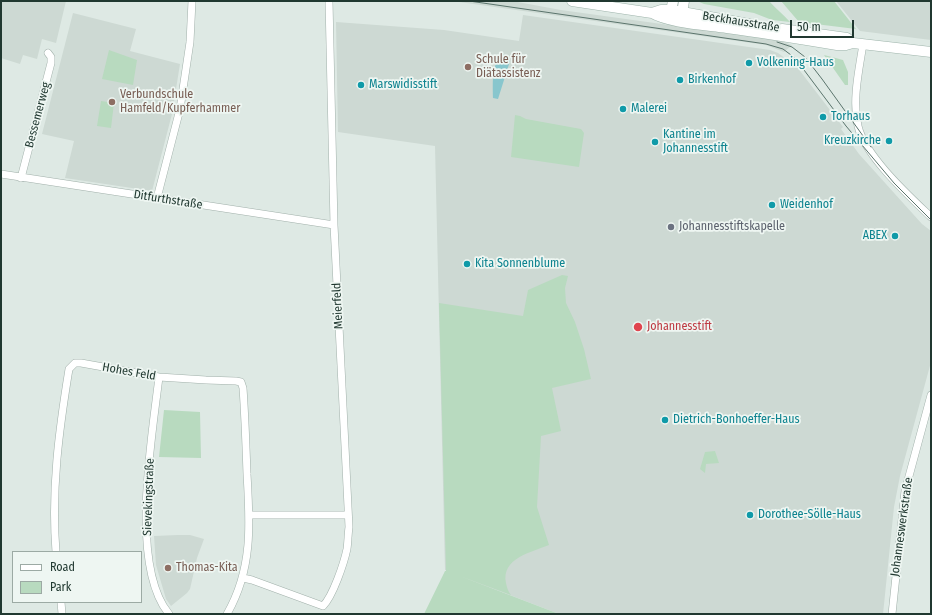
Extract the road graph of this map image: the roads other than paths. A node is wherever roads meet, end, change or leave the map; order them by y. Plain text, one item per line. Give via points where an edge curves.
1 (192, 1) edge
2 (329, 1) edge
3 (572, 1) edge
4 (684, 1) edge
5 (671, 10) edge
6 (682, 17) junction
7 (858, 43) junction
8 (931, 52) edge
9 (48, 53) dead end
10 (1, 174) edge
11 (21, 178) junction
12 (157, 198) junction
13 (931, 217) edge
14 (334, 225) junction
15 (159, 377) junction
16 (931, 395) edge
17 (249, 515) junction
18 (348, 515) junction
19 (56, 551) edge
20 (243, 578) junction
21 (60, 603) edge
22 (62, 614) edge
23 (169, 614) edge
24 (227, 614) edge
25 (892, 614) edge

1 - 12 street via 190,42 180,109
2 - 14 street, Meierfeld
3 - 5 main road, Beckhausstraße via 652,13
4 - 6 main road
5 - 6 main road, Beckhausstraße
6 - 7 main road, Beckhausstraße via 838,45
7 - 8 main road, Beckhausstraße
7 - 13 street via 856,104 860,132 869,150 892,178
9 - 11 street, Bessemerweg via 51,56 51,63
10 - 11 street, Ditfurthstraße
11 - 12 street, Ditfurthstraße
12 - 14 street, Ditfurthstraße
14 - 18 street, Meierfeld
15 - 17 street, Hohes Feld via 241,382 244,388
15 - 19 street, Hohes Feld via 81,363 75,363 69,369 57,451
15 - 23 street, Sievekingstraße via 149,461 146,532 156,593
16 - 25 street, Johanneswerkstraße via 903,503
17 - 18 street
17 - 20 street, Hohes Feld via 249,543
18 - 20 street, Meierfeld via 347,548 343,564 328,601 323,606
20 - 24 street, Hohes Feld
21 - 22 street

